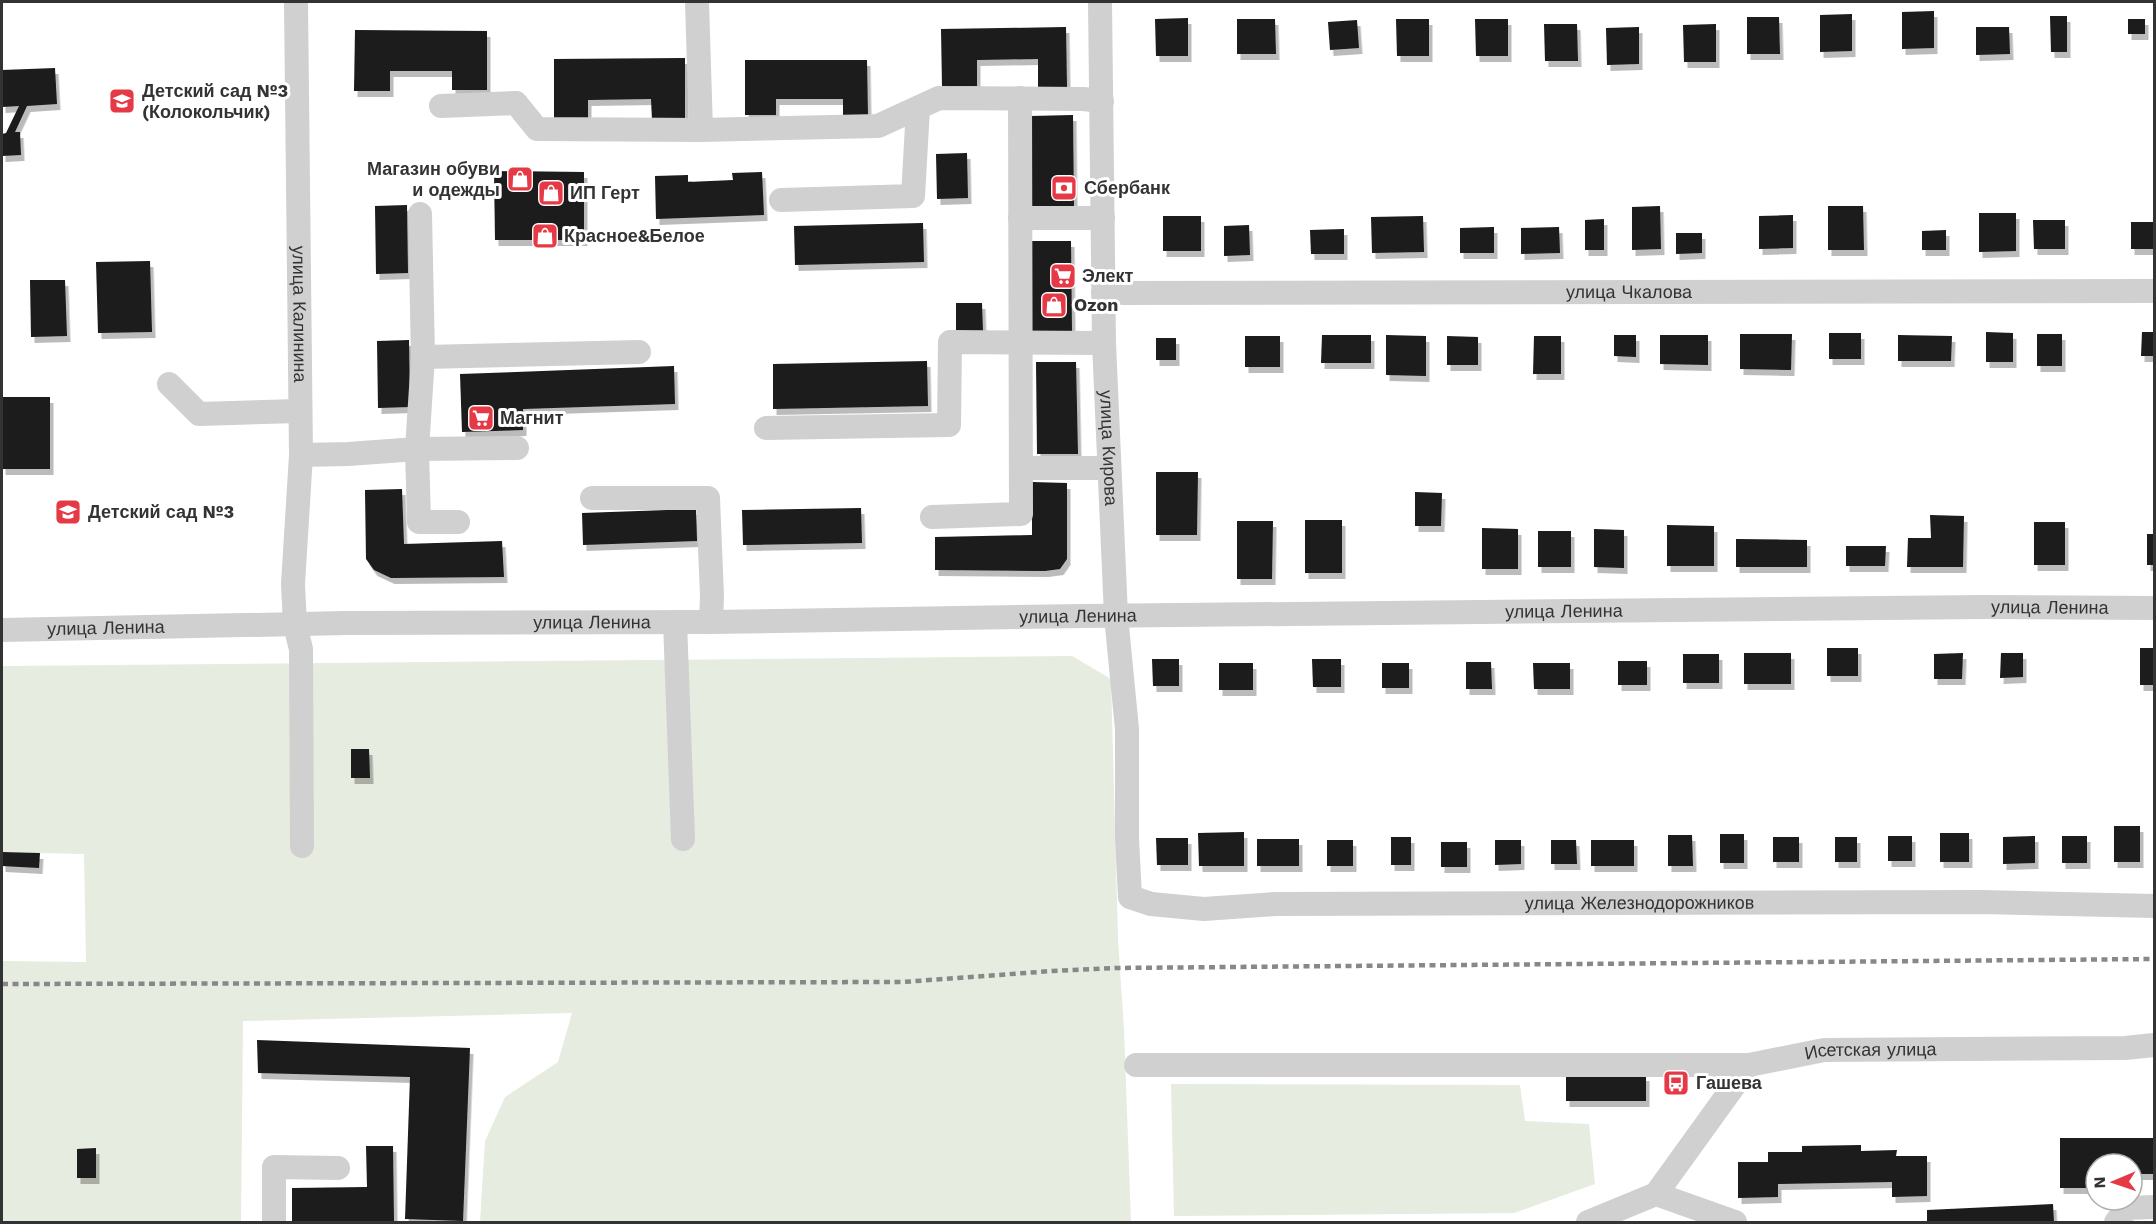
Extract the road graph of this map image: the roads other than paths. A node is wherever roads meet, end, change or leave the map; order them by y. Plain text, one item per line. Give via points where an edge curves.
1 (296, 2) edge
2 (697, 2) edge
3 (1100, 2) edge
4 (1020, 99) junction
5 (1102, 101) junction
6 (441, 106) dead end
7 (918, 108) junction
8 (700, 130) junction
9 (781, 200) dead end
10 (420, 214) dead end
11 (1020, 218) junction
12 (1103, 218) junction
13 (2154, 291) edge
14 (1103, 292) junction
15 (1020, 342) junction
16 (1104, 343) junction
17 (639, 352) dead end
18 (423, 357) junction
19 (169, 384) dead end
20 (299, 411) junction
21 (766, 428) dead end
22 (517, 448) dead end
23 (417, 449) junction
24 (301, 455) junction
25 (1021, 468) junction
26 (1108, 468) junction
27 (592, 498) dead end
28 (932, 517) dead end
29 (458, 522) dead end
30 (2154, 608) edge
31 (1116, 616) junction
32 (675, 622) junction
33 (711, 622) junction
34 (295, 625) junction
35 (2, 630) edge
36 (683, 839) dead end
37 (302, 846) dead end
38 (1129, 894) joint
39 (2154, 906) edge
40 (2154, 1046) edge
41 (1137, 1065) dead end
42 (1749, 1065) junction
43 (338, 1168) dead end
44 (1656, 1194) junction
45 (2154, 1207) edge
46 (274, 1222) edge
47 (1588, 1222) edge
48 (1735, 1222) edge
49 (2116, 1222) edge

1 - 20 street, улица Калинина
2 - 8 street
3 - 5 street, улица Кирова
4 - 5 street
4 - 7 street via 939,98
4 - 11 street
5 - 12 street, улица Кирова
6 - 8 street via 516,103 537,129
7 - 8 street via 878,126
7 - 9 street via 913,196
10 - 18 street
11 - 12 street
11 - 15 street
12 - 14 street, улица Кирова
13 - 14 street, улица Чкалова
14 - 16 street, улица Кирова
15 - 16 street
15 - 21 street via 950,342 949,425
15 - 25 street
16 - 26 street, улица Кирова
17 - 18 street
18 - 23 street
19 - 20 street via 199,414
20 - 24 street, улица Калинина
22 - 23 street
23 - 24 street
23 - 29 street via 419,522
24 - 34 street, улица Калинина via 293,584
25 - 26 street
25 - 28 street via 1021,514
26 - 31 street, улица Кирова
27 - 33 street via 708,498
30 - 31 street, улица Ленина
31 - 33 street, улица Ленина
31 - 38 street, улица Кирова via 1127,729
32 - 33 street, улица Ленина
32 - 34 street, улица Ленина
32 - 36 street
34 - 35 street, улица Ленина
34 - 37 street, улица Калинина via 301,648
38 - 39 street, улица Железнодорожников via 1151,904 1204,909 1275,904 1982,902
40 - 42 street, Исетская улица via 1824,1050
41 - 42 street, Исетская улица
42 - 44 street
43 - 46 street via 274,1167
44 - 47 street
44 - 48 street
45 - 49 street via 2128,1208

